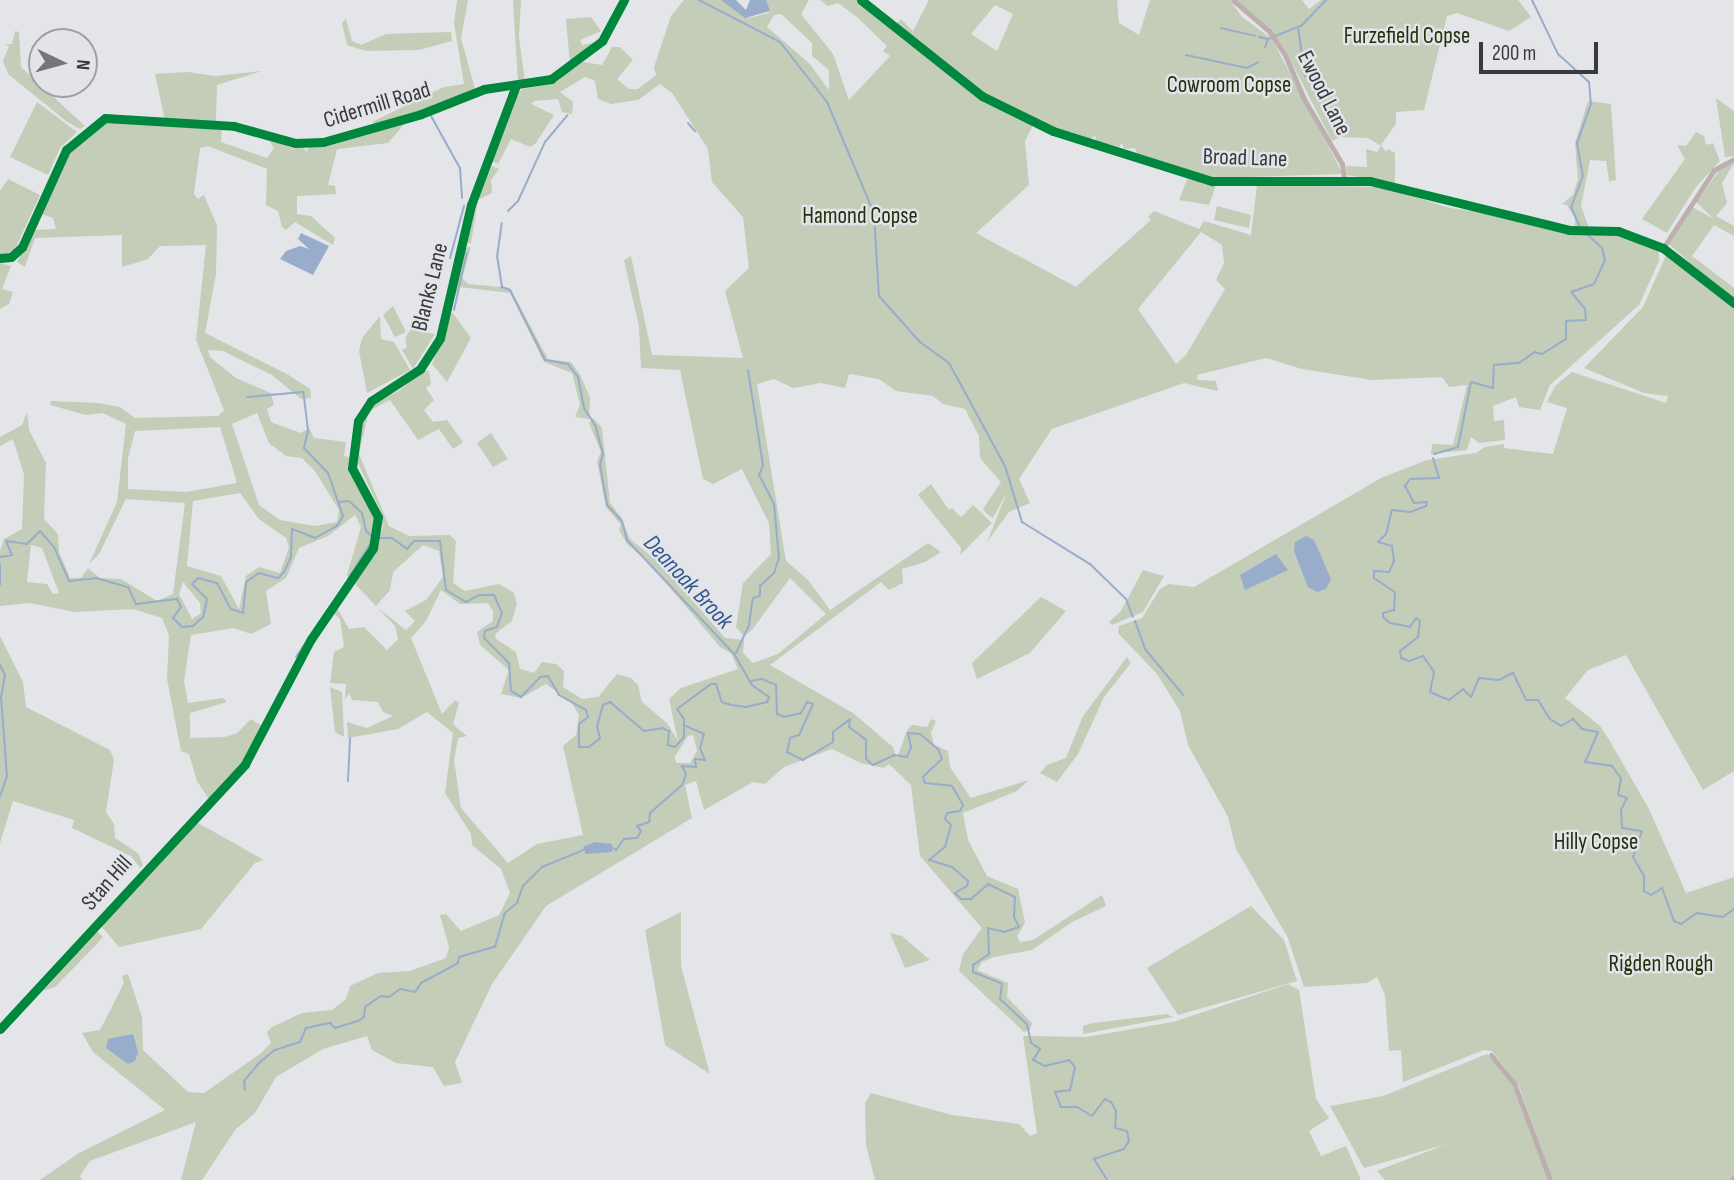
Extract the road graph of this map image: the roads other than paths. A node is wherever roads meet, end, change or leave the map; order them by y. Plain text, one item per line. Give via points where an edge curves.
1 (624, 0) edge
2 (861, 0) edge
3 (1233, 0) edge
4 (516, 85) junction
5 (1734, 159) edge
6 (1344, 179) junction
7 (1664, 249) junction
8 (0, 258) edge
9 (1734, 303) edge
10 (245, 764) joint
11 (0, 1029) edge
12 (1491, 1055) dead end
13 (1550, 1180) edge

1 - 4 street, Cidermill Road via 615,25 593,49 551,79
2 - 6 street, Broad Lane via 975,92 1040,126 1212,181
3 - 6 street, Ewood Lane via 1273,36 1342,164
4 - 8 street, Cidermill Road via 484,89 421,114 320,143 295,143 234,126 123,117 97,122 63,155 20,250
4 - 10 street, Blanks Lane via 471,205 447,317 434,349 414,375 371,401 358,421 352,468 375,509 376,542 305,648
5 - 7 street via 1714,170
6 - 7 street, Broad Lane via 1390,185 1580,231 1618,231
7 - 9 street, Broad Lane
10 - 11 street, Stan Hill
12 - 13 street via 1514,1083

